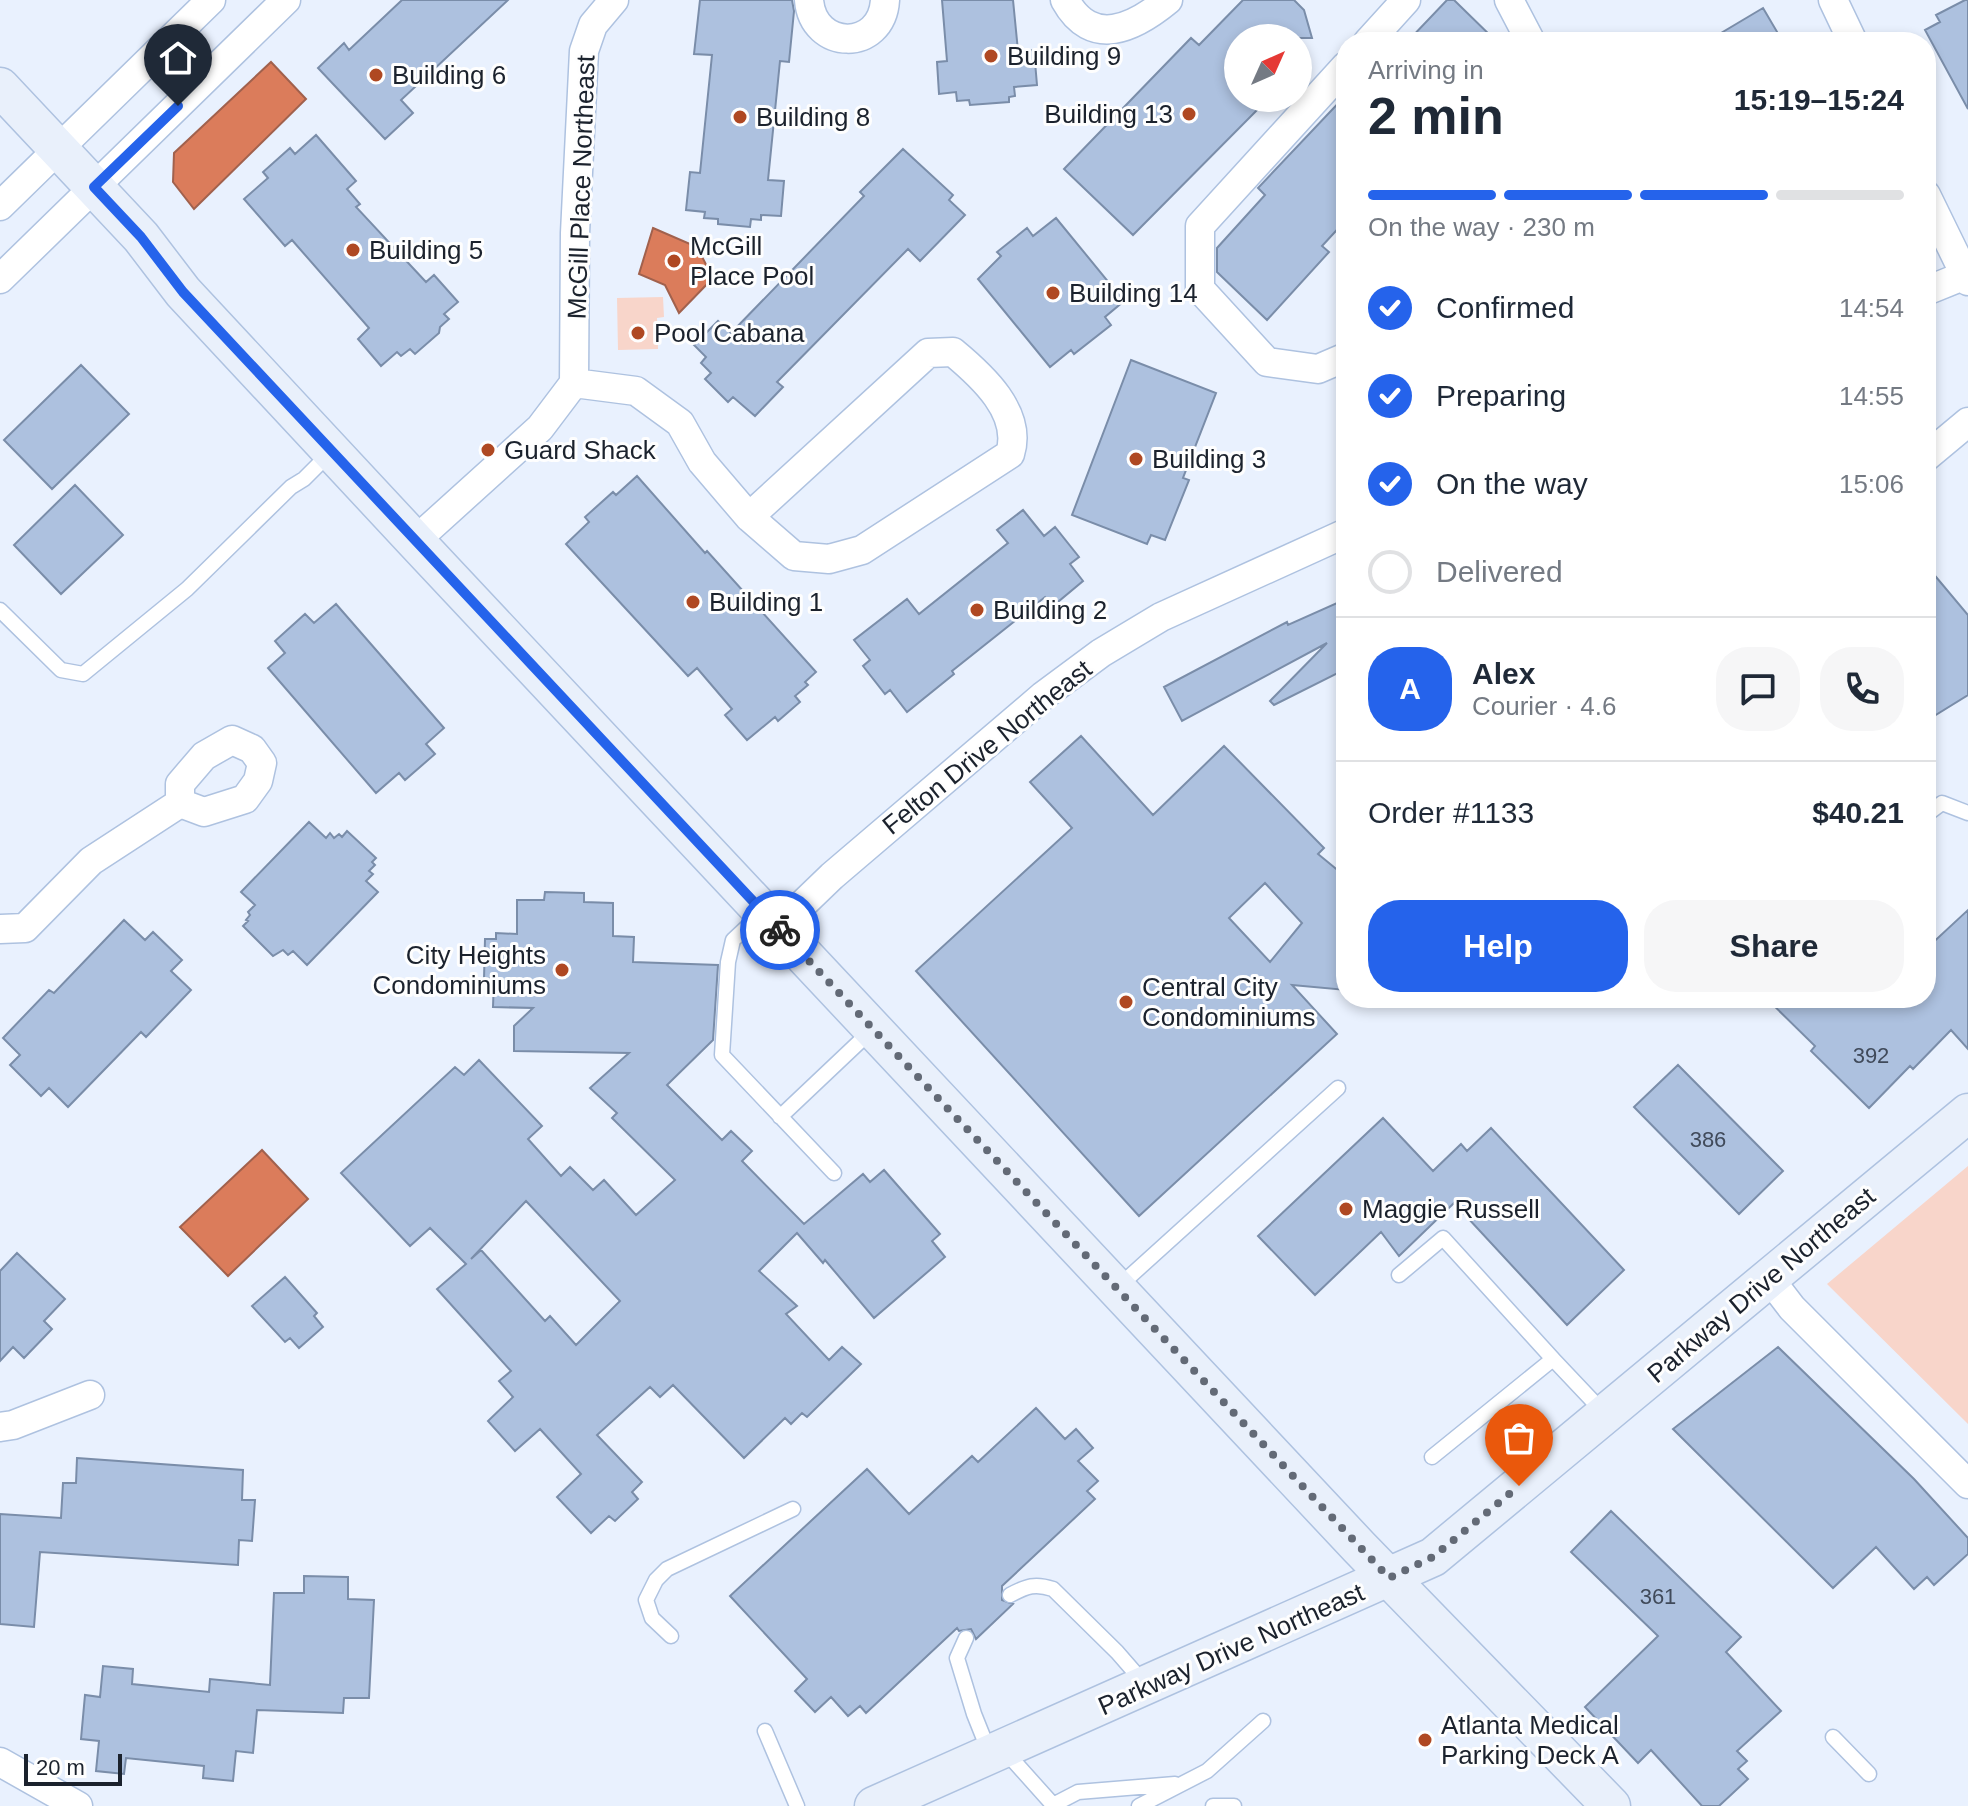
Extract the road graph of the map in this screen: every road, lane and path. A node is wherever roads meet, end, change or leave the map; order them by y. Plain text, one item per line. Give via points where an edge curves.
1 (211, 0) edge
2 (286, 0) edge
3 (614, 0) edge
4 (809, 0) edge
5 (885, 0) edge
6 (1065, 0) edge
7 (1168, 0) edge
8 (1406, 0) edge
9 (1509, 0) edge
10 (1833, 0) edge
11 (1377, 32) edge
12 (1526, 32) edge
13 (1848, 32) edge
14 (1336, 77) edge
15 (0, 87) edge
16 (57, 148) junction
17 (94, 187) junction
18 (0, 206) edge
19 (1936, 215) edge
20 (1967, 276) edge
21 (0, 279) edge
22 (1936, 287) edge
23 (1336, 361) edge
24 (574, 383) junction
25 (1968, 422) edge
26 (1936, 449) edge
27 (332, 452) junction
28 (749, 517) junction
29 (1336, 538) edge
30 (415, 541) junction
31 (0, 610) edge
32 (180, 803) dead end
33 (1936, 808) edge
34 (1968, 813) edge
35 (771, 920) junction
36 (0, 929) edge
37 (874, 1029) junction
38 (1338, 1088) dead end
39 (1968, 1113) edge
40 (780, 1117) junction
41 (834, 1173) dead end
42 (1399, 1275) dead end
43 (1769, 1278) junction
44 (1117, 1289) junction
45 (1553, 1359) junction
46 (90, 1395) dead end
47 (1606, 1414) junction
48 (0, 1427) edge
49 (1432, 1457) dead end
50 (1968, 1484) edge
51 (793, 1509) dead end
52 (1389, 1578) junction
53 (1010, 1595) dead end
54 (671, 1636) dead end
55 (966, 1638) dead end
56 (1147, 1686) junction
57 (1263, 1721) dead end
58 (765, 1731) dead end
59 (1833, 1737) dead end
60 (997, 1753) junction
61 (0, 1762) edge
62 (1869, 1774) dead end
63 (1188, 1782) junction
64 (1053, 1805) edge
65 (78, 1806) edge
66 (797, 1806) edge
67 (874, 1806) edge
68 (1139, 1806) edge
69 (1213, 1806) edge
70 (1234, 1806) edge
71 (1611, 1806) edge

1 - 16 street
2 - 17 street
3 - 24 street, McGill Place Northeast via 593,25 584,51
4 - 5 street via 823,31 848,40 872,30
6 - 7 street via 1087,24 1106,30 1130,27
8 - 11 street
9 - 12 street
10 - 13 street
14 - 23 street via 1200,226 1200,289 1267,362 1318,369
15 - 16 main road
16 - 17 main road
16 - 18 street
17 - 21 street
17 - 27 main road
19 - 20 street
20 - 22 street
24 - 28 street via 636,391 680,423 702,462
24 - 30 street via 540,428
25 - 26 street
27 - 30 main road
27 - 31 lane via 187,589 83,674 61,670
28 - 28 street via 928,353 953,352 992,389 1008,416 1015,439 1010,454 862,550 829,559 794,556
29 - 35 street, Felton Drive Northeast via 1161,617 1101,653 832,876
30 - 35 main road
32 - 36 street via 91,861 25,928
33 - 34 lane via 1942,803
35 - 37 main road
35 - 40 lane via 733,940 722,1055
37 - 40 lane
37 - 44 main road
38 - 44 lane
39 - 43 main road, Parkway Drive Northeast
40 - 41 lane
42 - 45 lane via 1443,1238
43 - 47 main road, Parkway Drive Northeast
43 - 50 street via 1792,1308
44 - 52 main road
45 - 47 lane
45 - 49 lane
46 - 48 street
47 - 52 main road, Parkway Drive Northeast via 1433,1557
51 - 54 lane via 667,1569 656,1580 646,1600 652,1618
52 - 56 main road, Parkway Drive Northeast
52 - 71 main road
53 - 56 lane via 1027,1585 1053,1589
55 - 60 lane via 957,1658 974,1714
56 - 60 main road, Parkway Drive Northeast
57 - 63 lane
58 - 66 lane
59 - 62 lane
60 - 64 lane
60 - 67 main road, Parkway Drive Northeast
61 - 65 street
63 - 64 lane via 1078,1792
63 - 68 lane
69 - 70 lane

